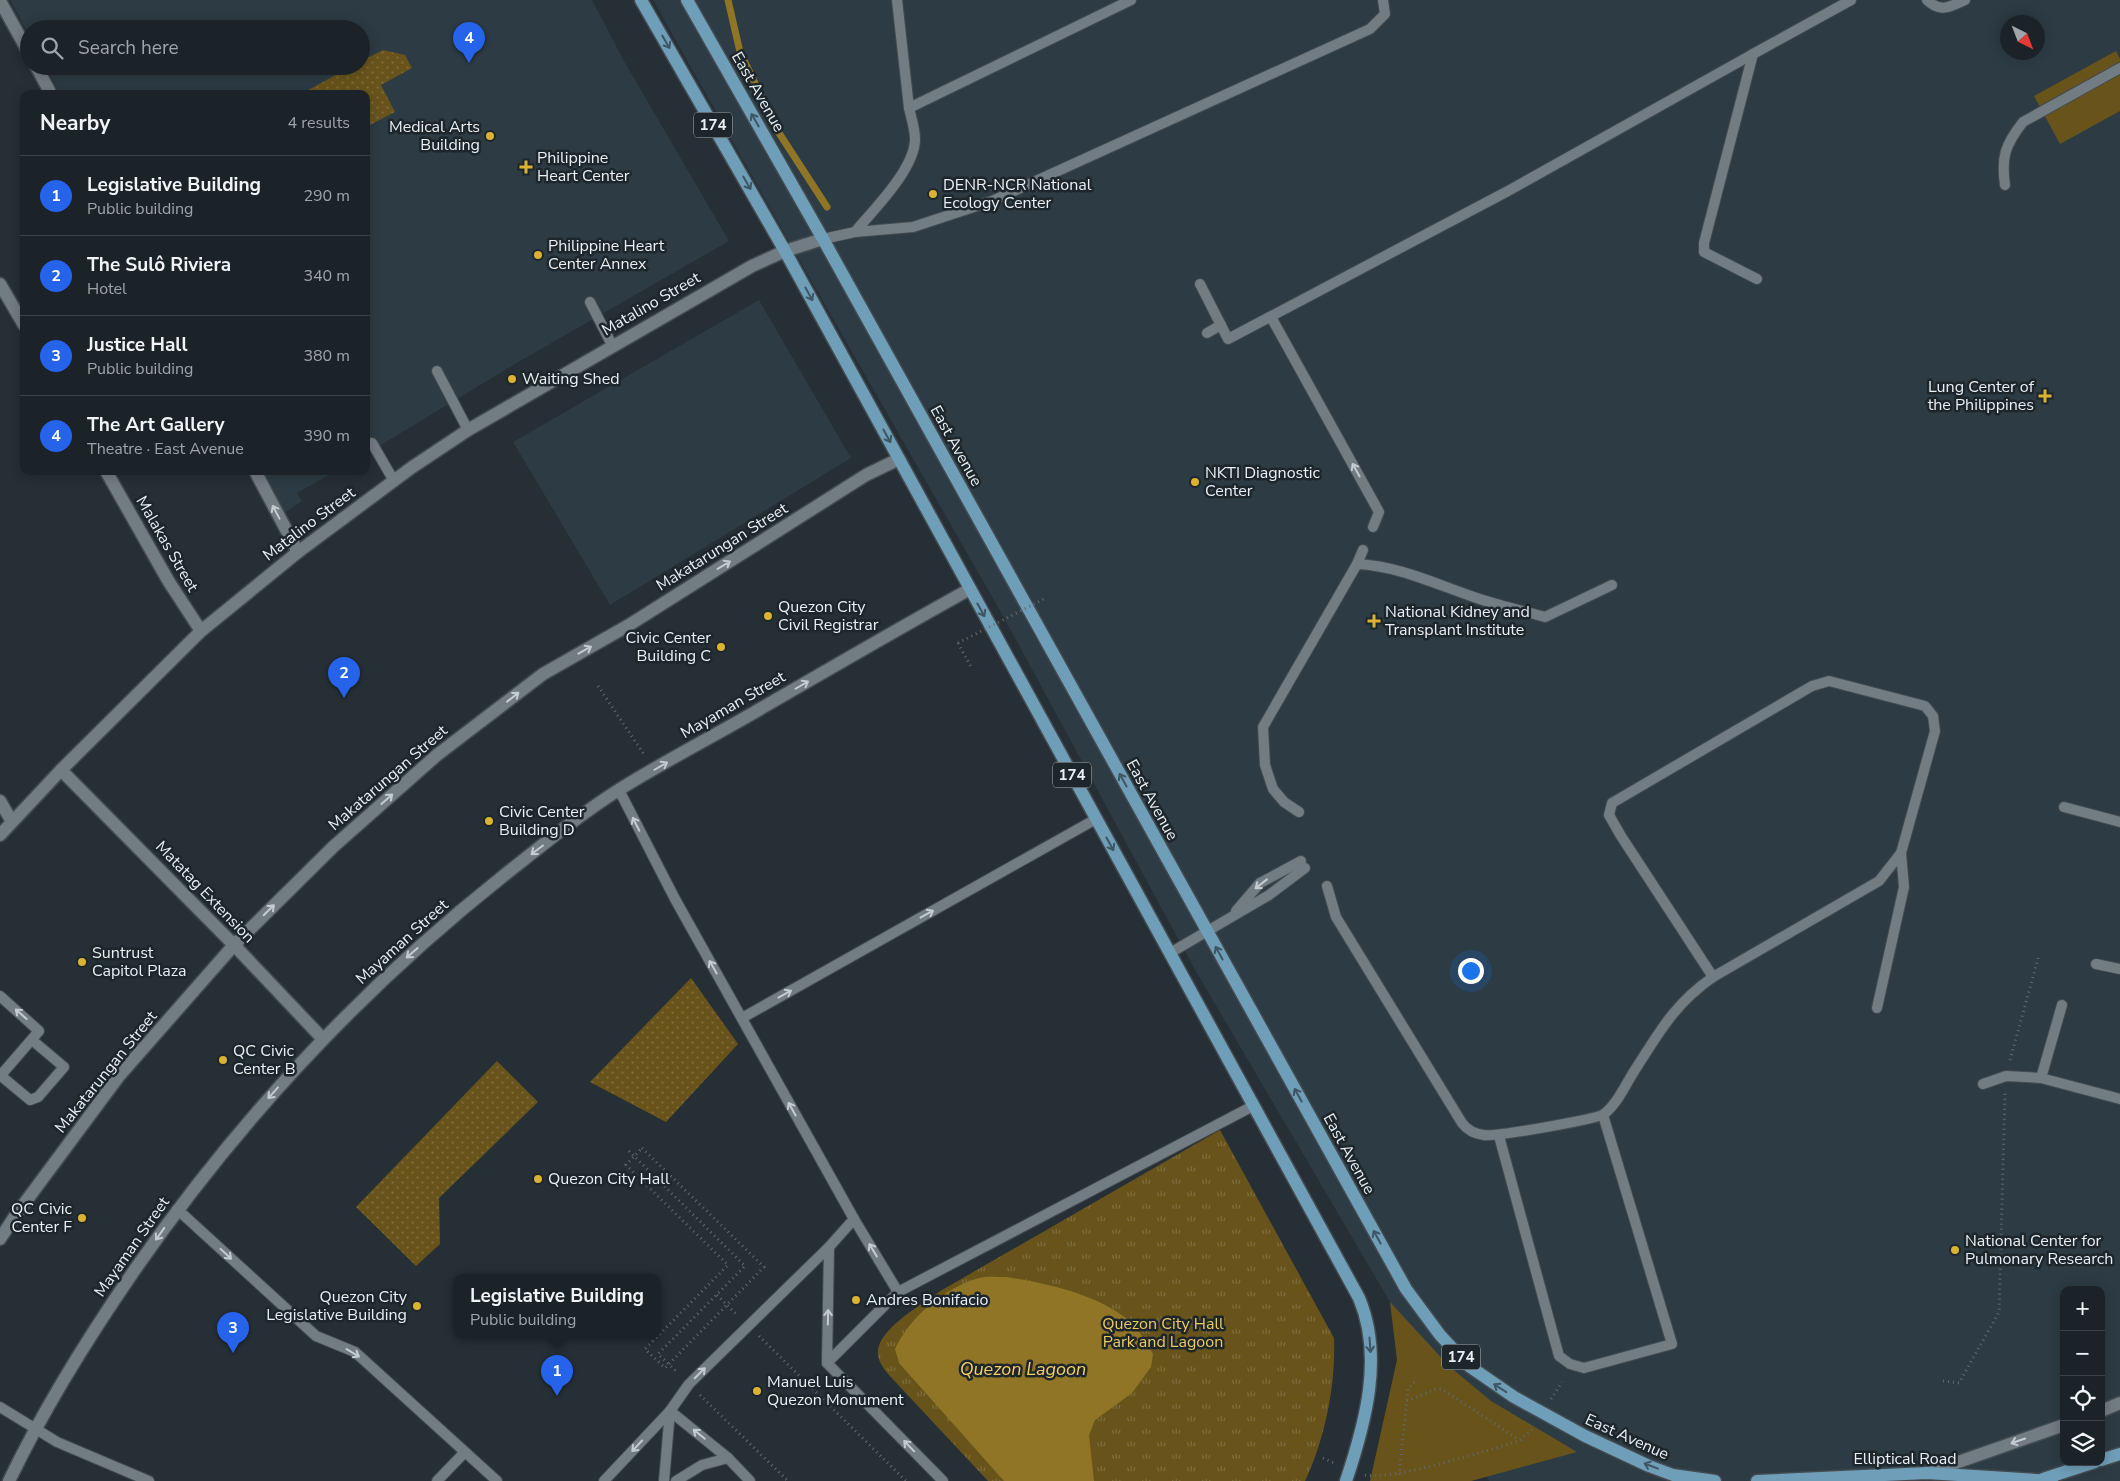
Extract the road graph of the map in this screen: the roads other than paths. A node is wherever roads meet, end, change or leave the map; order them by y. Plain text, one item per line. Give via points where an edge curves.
1 (641, 0) edge
2 (687, 0) edge
3 (897, 0) edge
4 (1131, 0) edge
5 (1383, 0) edge
6 (1851, 0) edge
7 (1928, 0) edge
8 (1965, 0) edge
9 (0, 1) edge
10 (20, 37) edge
11 (1753, 54) junction
12 (2120, 68) edge
13 (41, 75) edge
14 (49, 90) edge
15 (909, 108) junction
16 (2005, 186) dead end
17 (855, 232) junction
18 (823, 239) junction
19 (786, 251) junction
20 (1757, 279) dead end
21 (0, 284) edge
22 (1200, 284) dead end
23 (590, 302) dead end
24 (1270, 317) junction
25 (20, 318) edge
26 (1221, 325) junction
27 (1208, 333) dead end
28 (612, 345) junction
29 (437, 371) dead end
30 (468, 430) junction
31 (372, 443) dead end
32 (899, 459) junction
33 (108, 475) edge
34 (257, 475) edge
35 (394, 481) junction
36 (1373, 527) dead end
37 (1363, 550) dead end
38 (298, 552) junction
39 (1357, 564) junction
40 (1612, 585) dead end
41 (970, 589) junction
42 (201, 632) junction
43 (62, 770) junction
44 (619, 790) junction
45 (0, 801) edge
46 (2064, 807) dead end
47 (1299, 812) dead end
48 (1096, 819) junction
49 (11, 820) junction
50 (2120, 822) edge
51 (0, 835) edge
52 (1902, 853) junction
53 (1327, 886) dead end
54 (1231, 918) junction
55 (1208, 933) junction
56 (234, 945) junction
57 (1170, 953) junction
58 (2096, 964) dead end
59 (2120, 969) edge
60 (1713, 977) junction
61 (0, 996) edge
62 (2062, 1005) dead end
63 (1877, 1008) dead end
64 (742, 1018) junction
65 (323, 1039) junction
66 (32, 1040) junction
67 (0, 1075) edge
68 (2041, 1078) junction
69 (1983, 1084) dead end
70 (2120, 1099) edge
71 (1253, 1106) junction
72 (1604, 1115) junction
73 (1499, 1136) junction
74 (177, 1209) junction
75 (854, 1219) junction
76 (0, 1239) edge
77 (829, 1247) junction
78 (898, 1292) junction
79 (827, 1363) junction
80 (2120, 1403) edge
81 (0, 1407) edge
82 (2105, 1410) edge
83 (670, 1411) junction
84 (35, 1426) junction
85 (2060, 1426) edge
86 (464, 1453) junction
87 (2120, 1454) edge
88 (728, 1458) junction
89 (2105, 1459) edge
90 (2084, 1466) edge
91 (1927, 1473) junction
92 (1348, 1475) edge
93 (2047, 1480) edge
94 (9, 1481) edge
95 (149, 1481) edge
96 (437, 1481) edge
97 (497, 1481) edge
98 (604, 1481) edge
99 (664, 1481) edge
100 (676, 1481) edge
101 (750, 1481) edge
102 (943, 1481) edge
103 (1715, 1481) edge
104 (1757, 1481) edge
105 (1772, 1481) edge

1 -> 19 main road, 174
18 -> 2 main road, East Avenue / 174
3 - 15 lane
4 - 15 lane
5 - 17 lane via 1385,14 1370,29 992,201 913,227
6 - 11 lane
7 - 8 lane via 1938,8 1948,8
9 - 10 street
11 - 20 lane via 1704,252
11 - 24 lane via 1508,191
12 - 16 lane via 2023,122 2003,157
13 - 14 street
15 - 17 lane via 915,139 911,158
17 - 18 lane
18 - 19 street, Matalino Street
55 -> 18 main road, East Avenue / 174
19 - 28 street, Matalino Street via 752,266
19 -> 32 main road, 174
21 - 25 street
22 - 26 lane
23 - 28 lane
24 - 26 lane via 1228,339
36 -> 24 lane via 1379,512
26 - 27 lane
28 - 30 street, Matalino Street
29 - 30 lane
30 - 35 street, Matalino Street
31 - 35 lane
32 - 41 main road, 174
56 -> 32 street, Makatarungan Street via 333,847 430,761 543,674 629,625 866,475
33 - 42 street, Malakas Street
38 -> 34 street
35 - 38 street, Matalino Street
37 - 39 lane
38 - 42 street, Matalino Street
39 - 40 lane via 1378,565 1408,573 1472,597 1545,617
39 - 47 lane via 1263,727 1265,765 1273,789
44 -> 41 street, Mayaman Street
41 -> 48 main road, 174
42 - 43 street, Matalino Street
43 - 49 street, Matalino Street
43 - 56 street, Matatag Extension
64 -> 44 lane
44 -> 65 street, Mayaman Street via 462,909
45 - 49 street
46 - 50 lane
48 -> 57 main road, 174
64 -> 48 lane
49 - 51 street, Matalino Street
52 - 60 lane via 1880,881
52 - 60 lane via 1935,731 1933,716 1926,706 1829,681 1812,686 1619,798 1612,803 1609,814
52 - 63 lane via 1904,887
53 - 73 lane via 1336,917 1462,1123 1476,1134
54 -> 54 lane via 1269,895 1303,865 1260,883
54 - 55 lane
55 - 57 lane
103 -> 55 main road, East Avenue / 174 via 1672,1475 1584,1436 1484,1377 1440,1335 1400,1280
56 - 65 street, Matatag Extension
56 - 76 street, Makatarungan Street via 119,1076
57 - 71 main road, 174
58 - 59 lane
60 - 72 lane via 1676,1008
66 -> 61 lane via 39,1034 39,1029
62 - 68 lane
75 -> 64 lane
65 -> 74 street, Mayaman Street via 247,1122
66 - 67 lane
66 - 67 lane via 63,1065 63,1069 35,1099 30,1100
68 - 69 lane via 2006,1076
68 - 70 lane
71 - 78 lane
71 -> 92 main road, 174 via 1364,1310 1370,1342 1370,1377
72 - 73 lane
72 - 73 lane via 1672,1344 1584,1368 1559,1356
74 -> 84 street, Mayaman Street via 102,1317
74 -> 86 lane via 316,1336 355,1352
75 - 77 lane
78 -> 75 lane
79 -> 77 lane
83 -> 77 lane via 689,1384
78 - 79 lane
102 -> 79 lane
80 - 82 street
81 - 84 lane
88 -> 83 lane
83 -> 98 lane
83 - 99 lane
84 - 94 street, Mayaman Street
84 - 95 lane via 57,1442
85 -> 91 street
86 - 96 lane
86 - 97 lane
87 - 89 main road
88 - 100 lane via 702,1464
88 - 101 lane
90 - 93 main road
91 - 93 main road, Elliptical Road
91 - 105 main road, Elliptical Road
104 - 105 main road, Elliptical Road

